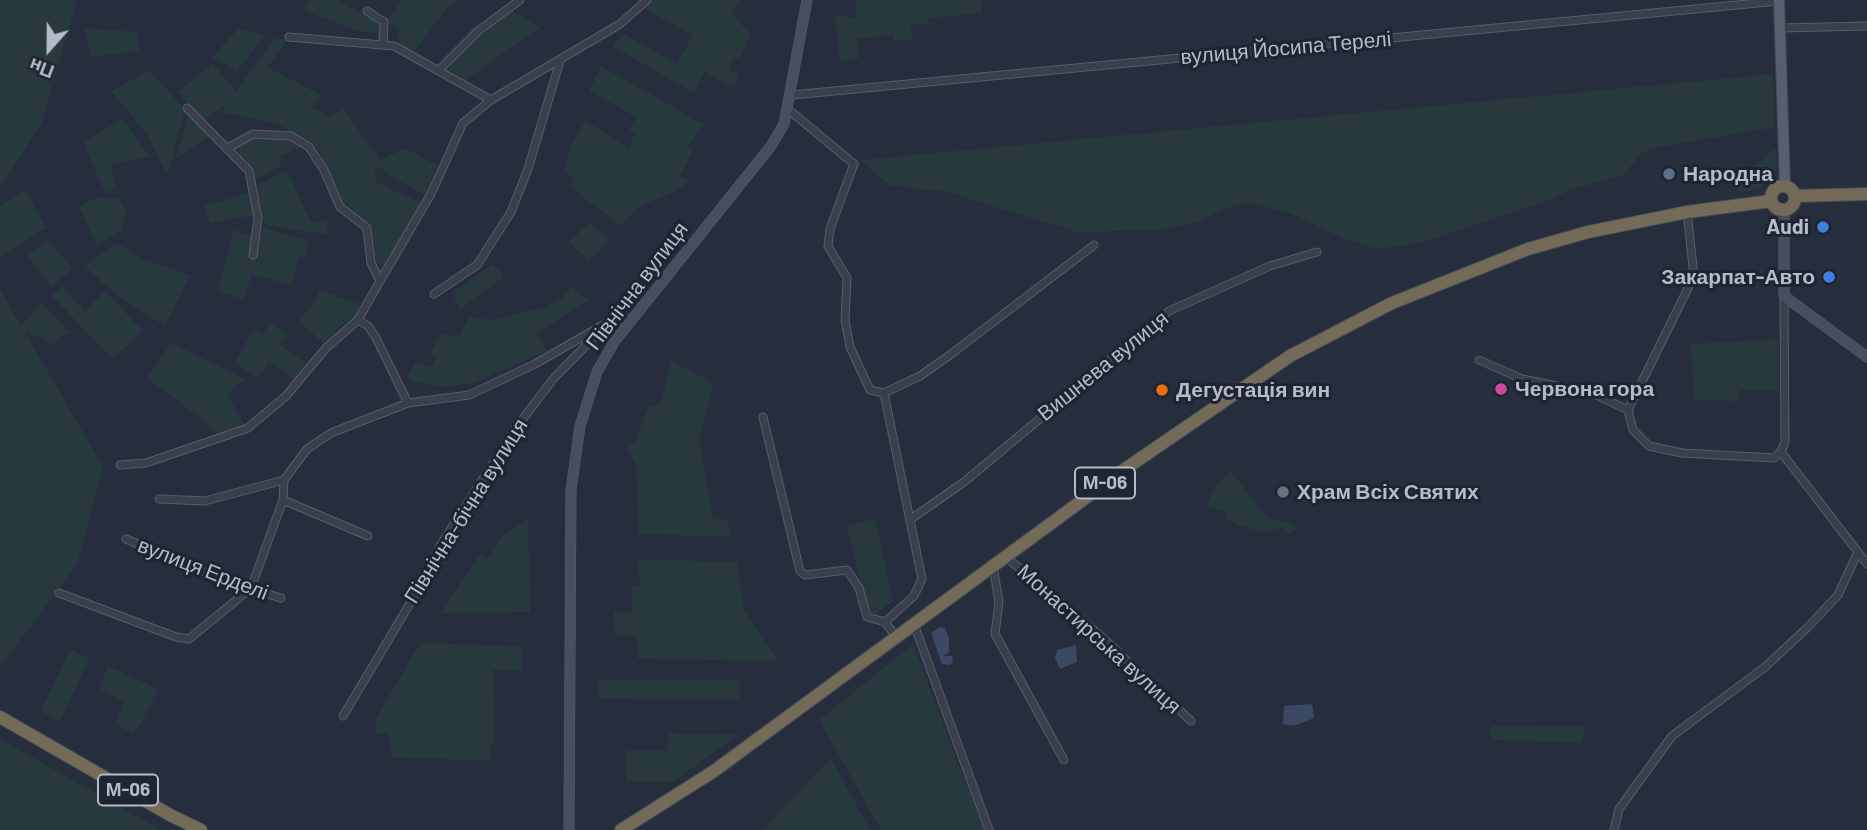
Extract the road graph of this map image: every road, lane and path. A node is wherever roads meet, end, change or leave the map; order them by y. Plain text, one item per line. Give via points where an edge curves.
1 (520, 0) edge
2 (648, 0) edge
3 (807, 0) edge
4 (1779, 0) edge
5 (367, 11) dead end
6 (1867, 26) edge
7 (1780, 28) junction
8 (289, 37) dead end
9 (383, 43) junction
10 (560, 61) junction
11 (440, 69) junction
12 (792, 95) junction
13 (491, 100) junction
14 (187, 108) dead end
15 (789, 110) junction
16 (228, 148) junction
17 (1785, 186) junction
18 (1867, 194) edge
19 (1796, 196) junction
20 (1771, 201) junction
21 (1784, 211) junction
22 (1687, 212) junction
23 (1094, 246) dead end
24 (1317, 252) dead end
25 (253, 255) dead end
26 (380, 281) junction
27 (434, 294) dead end
28 (1784, 296) junction
29 (632, 319) junction
30 (358, 320) junction
31 (610, 321) junction
32 (1867, 357) edge
33 (1479, 360) dead end
34 (884, 393) junction
35 (408, 403) junction
36 (1628, 410) junction
37 (762, 417) dead end
38 (1781, 452) junction
39 (121, 465) dead end
40 (284, 480) junction
41 (159, 499) dead end
42 (283, 500) junction
43 (911, 519) junction
44 (368, 536) dead end
45 (126, 539) dead end
46 (1857, 554) junction
47 (1006, 556) junction
48 (1867, 564) edge
49 (993, 566) junction
50 (251, 588) junction
51 (59, 593) dead end
52 (281, 598) dead end
53 (885, 622) junction
54 (914, 624) junction
55 (896, 637) junction
56 (0, 716) edge
57 (343, 716) dead end
58 (1191, 721) dead end
59 (1064, 761) dead end
60 (201, 830) edge
61 (569, 830) edge
62 (621, 830) edge
63 (989, 830) edge
64 (1614, 830) edge

1 - 11 street via 478,31
2 - 10 street via 637,12
3 - 12 street, Північна вулиця
4 - 7 main road
4 - 12 street, вулиця Йосипа Терелі
5 - 9 street via 384,22
6 - 7 street
7 - 17 main road
8 - 9 street
9 - 11 street
10 - 13 street
10 - 27 street via 511,212 477,265
11 - 13 street
12 - 15 street, Північна вулиця
13 - 26 street via 463,123 431,194
14 - 16 street
15 - 29 street, Північна вулиця via 771,146
15 - 34 street via 855,164 828,246 847,278 845,320 850,347 870,390
16 - 25 street via 249,171 254,185 258,218
16 - 26 street via 253,134 291,136 309,147 340,207 367,228
17 - 19 highway
17 - 20 highway via 1776,188
18 - 19 highway
19 - 21 highway via 1793,206
20 - 21 highway
20 - 22 highway, М-06
21 - 28 street
22 - 36 street via 1694,276
22 - 47 highway, М-06 via 1528,248 1333,333 1226,397
23 - 34 street via 950,355
24 - 43 street, Вишнева вулиця via 1270,266 1169,311 964,482
26 - 30 street
28 - 32 street
28 - 38 street via 1785,442
29 - 31 street
29 - 61 street, Північна вулиця via 597,372 576,446 571,489
30 - 35 street via 375,337
30 - 39 street via 326,348 286,396 248,428 146,463
31 - 35 street via 469,395
31 - 57 street, Північна-бічна вулиця via 554,378 515,429 440,546
33 - 36 street via 1522,379 1592,393
34 - 43 street
35 - 40 street via 331,433 307,449
36 - 38 street via 1633,430 1649,446 1682,453 1774,458
37 - 53 street via 800,571 805,575 847,570 859,588 867,617
38 - 46 street
40 - 41 street via 205,501
40 - 42 street
42 - 44 street
42 - 50 street
43 - 53 street via 921,586
45 - 50 street, вулиця Ерделі
46 - 48 street
46 - 64 street via 1838,595 1807,628 1765,667 1672,736 1619,808
47 - 49 highway, М-06
47 - 58 street, Монастирська вулиця
49 - 54 highway, М-06
49 - 59 street, Монастирська вулиця via 999,602 995,634
50 - 51 street via 189,639
50 - 52 street, вулиця Ерделі
53 - 55 street
54 - 55 highway, М-06
54 - 63 street
55 - 62 highway, М-06 via 714,771
56 - 60 highway, М-06

